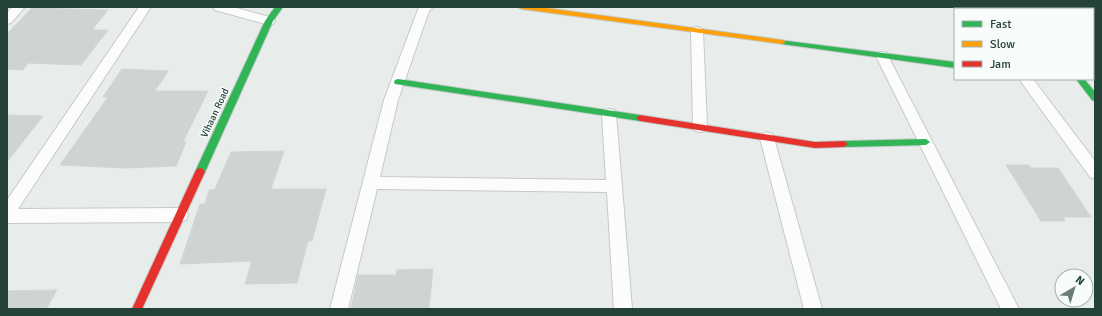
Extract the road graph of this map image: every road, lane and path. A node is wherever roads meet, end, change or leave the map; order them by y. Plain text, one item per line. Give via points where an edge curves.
1 (19, 7) edge
2 (145, 7) edge
3 (219, 7) edge
4 (279, 7) edge
5 (427, 7) edge
6 (522, 7) edge
7 (1072, 7) edge
8 (1082, 8) edge
9 (7, 20) edge
10 (269, 21) junction
11 (698, 31) junction
12 (882, 56) junction
13 (954, 65) edge
14 (1027, 80) edge
15 (1081, 80) edge
16 (398, 82) junction
17 (1095, 98) edge
18 (609, 114) junction
19 (700, 128) junction
20 (767, 138) junction
21 (926, 142) junction
22 (1095, 173) edge
23 (371, 183) junction
24 (614, 186) junction
25 (7, 215) edge
26 (180, 215) junction
27 (137, 309) edge
28 (339, 309) edge
29 (623, 309) edge
30 (813, 309) edge
31 (1010, 309) edge

1 - 9 street
2 - 25 street
3 - 10 street
4 - 10 street, Vihaan Road
5 - 16 street
6 - 11 street
7 - 8 street
10 - 26 street, Vihaan Road
11 - 12 street
11 - 19 street
12 - 13 street
12 - 21 street
14 - 22 street
15 - 17 street
16 - 18 street
16 - 23 street via 391,100
18 - 19 street
18 - 24 street
19 - 20 street
20 - 21 street via 815,145
20 - 30 street
21 - 31 street
23 - 24 street
23 - 28 street
24 - 29 street
25 - 26 street
26 - 27 street, Vihaan Road

